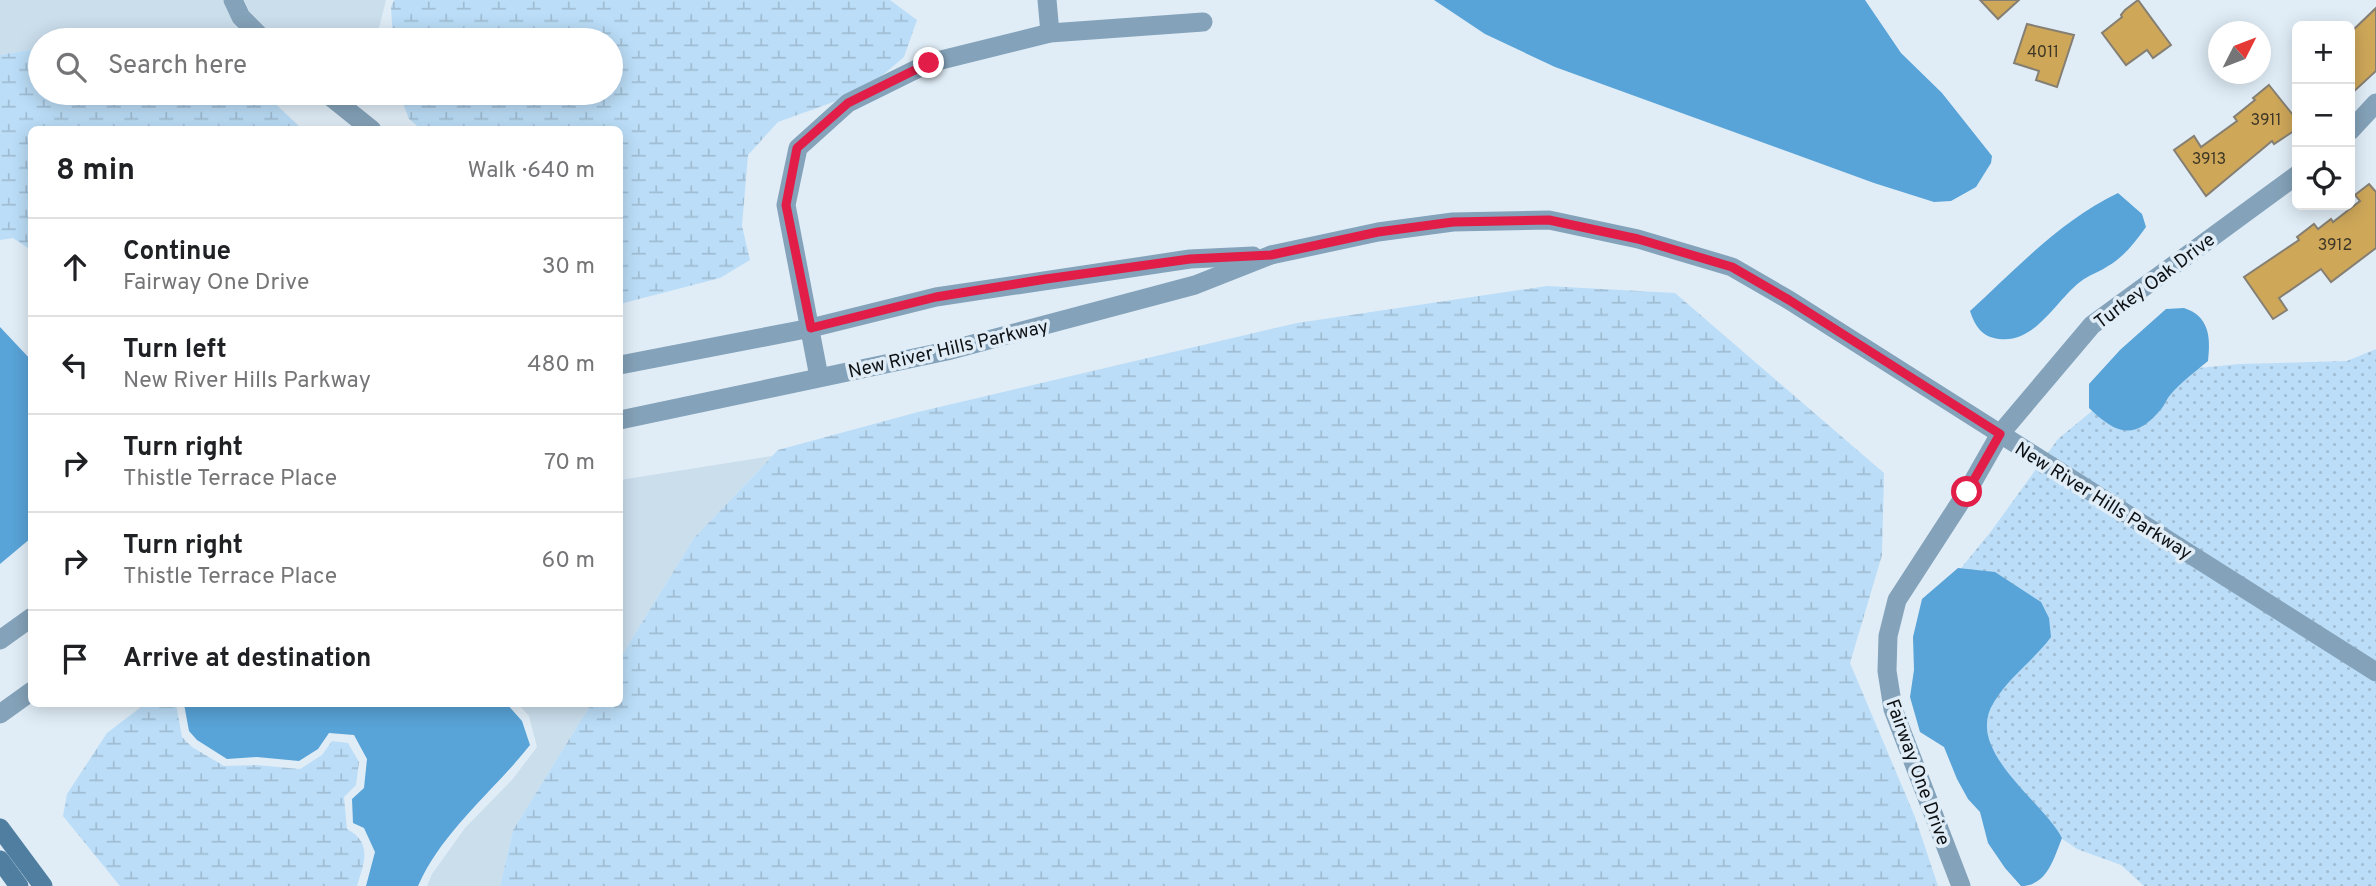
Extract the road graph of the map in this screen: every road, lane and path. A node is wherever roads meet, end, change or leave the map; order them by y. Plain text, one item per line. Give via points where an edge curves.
1 (233, 0) edge
2 (1047, 0) edge
3 (1203, 22) dead end
4 (252, 28) edge
5 (1050, 33) junction
6 (2376, 103) edge
7 (341, 105) edge
8 (367, 126) edge
9 (2355, 126) edge
10 (2292, 179) edge
11 (1271, 255) junction
12 (811, 328) junction
13 (623, 364) edge
14 (819, 377) junction
15 (623, 419) edge
16 (2000, 434) junction
17 (28, 620) edge
18 (0, 640) edge
19 (2376, 672) edge
20 (28, 694) edge
21 (0, 714) edge
22 (0, 828) edge
23 (0, 860) edge
24 (19, 886) edge
25 (43, 886) edge
26 (1961, 886) edge

1 - 4 street
2 - 5 street
3 - 5 street
5 - 12 street via 929,63 848,103 797,148 786,205
6 - 9 street
7 - 8 street
10 - 16 street, Turkey Oak Drive via 2092,324
11 - 12 street, New River Hills Parkway via 1190,259 1046,279 936,297
11 - 14 street, New River Hills Parkway via 1195,285 1063,321
11 - 16 street, New River Hills Parkway via 1378,232 1453,222 1549,220 1638,239 1732,267
12 - 13 street, New River Hills Parkway
12 - 14 street
14 - 15 street, New River Hills Parkway
16 - 19 street, New River Hills Parkway
16 - 26 street, Fairway One Drive via 1897,600 1888,636 1893,709
17 - 18 street
20 - 21 street
22 - 25 main road
23 - 24 main road

